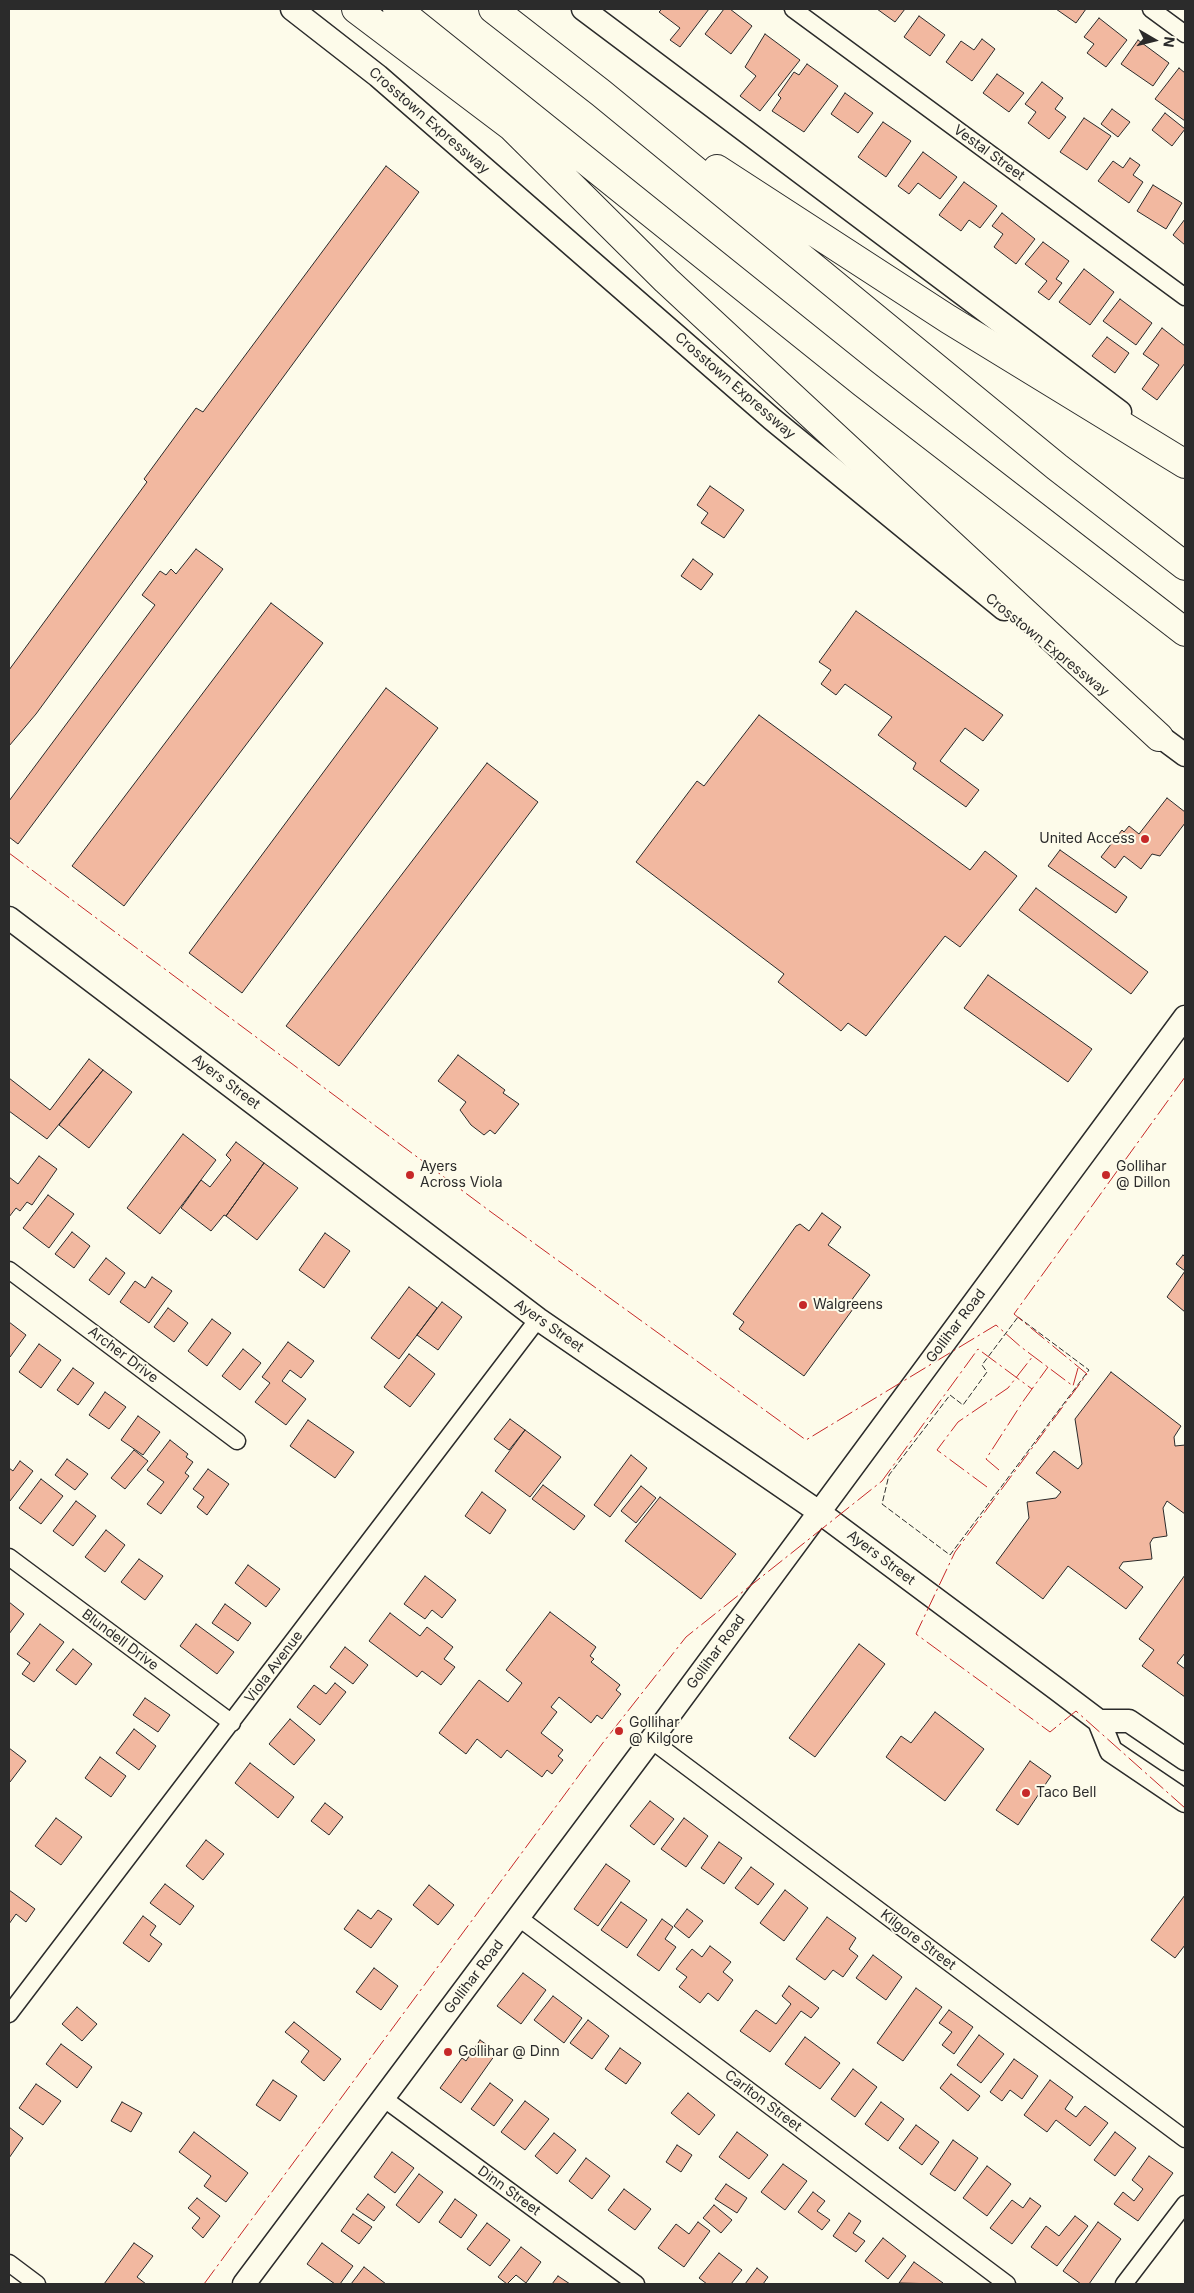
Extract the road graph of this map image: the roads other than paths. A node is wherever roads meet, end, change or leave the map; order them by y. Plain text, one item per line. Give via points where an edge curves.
1 (292, 9) edge
2 (356, 9) edge
3 (397, 9) edge
4 (493, 9) edge
5 (583, 9) edge
6 (793, 9) edge
7 (1152, 9) edge
8 (1185, 34) edge
9 (600, 93) junction
10 (511, 126) junction
11 (1185, 297) edge
12 (863, 383) junction
13 (1185, 460) edge
14 (1185, 464) edge
15 (1185, 566) edge
16 (1185, 632) edge
17 (1159, 737) junction
18 (1185, 755) edge
19 (9, 918) edge
20 (1185, 1017) edge
21 (9, 1270) edge
22 (538, 1319) junction
23 (237, 1441) dead end
24 (818, 1512) junction
25 (9, 1557) edge
26 (1099, 1722) junction
27 (232, 1723) junction
28 (651, 1740) junction
29 (1185, 1759) edge
30 (1179, 1795) edge
31 (519, 1918) junction
32 (9, 2014) edge
33 (383, 2098) junction
34 (1185, 2139) edge
35 (1185, 2204) edge
36 (9, 2263) edge
37 (250, 2282) edge
38 (36, 2284) edge
39 (636, 2284) edge
40 (1007, 2284) edge
41 (1124, 2284) edge

1 - 17 main road, Crosstown Expressway via 378,76 772,419
2 - 10 highway
3 - 12 highway
4 - 9 highway
5 - 13 main road
6 - 11 street, Vestal Street
7 - 8 street
9 - 14 highway via 948,319
9 - 15 highway via 1050,461
10 - 12 highway
10 - 17 highway via 666,280
12 - 16 highway
17 - 18 main road, Crosstown Expressway
19 - 22 main road, Ayers Street
20 - 24 main road, Gollihar Road
21 - 23 street, Archer Drive
22 - 24 main road, Ayers Street
22 - 27 street, Viola Avenue
24 - 26 main road, Ayers Street
24 - 28 main road, Gollihar Road
25 - 27 street, Blundell Drive
26 - 29 main road via 1129,1721
26 - 30 main road via 1111,1751
27 - 32 street, Viola Avenue
28 - 31 main road, Gollihar Road
28 - 34 street, Kilgore Street
31 - 33 main road, Gollihar Road
31 - 40 street, Carlton Street
33 - 37 main road, Gollihar Road
33 - 39 street, Dinn Street
35 - 41 street
36 - 38 street

